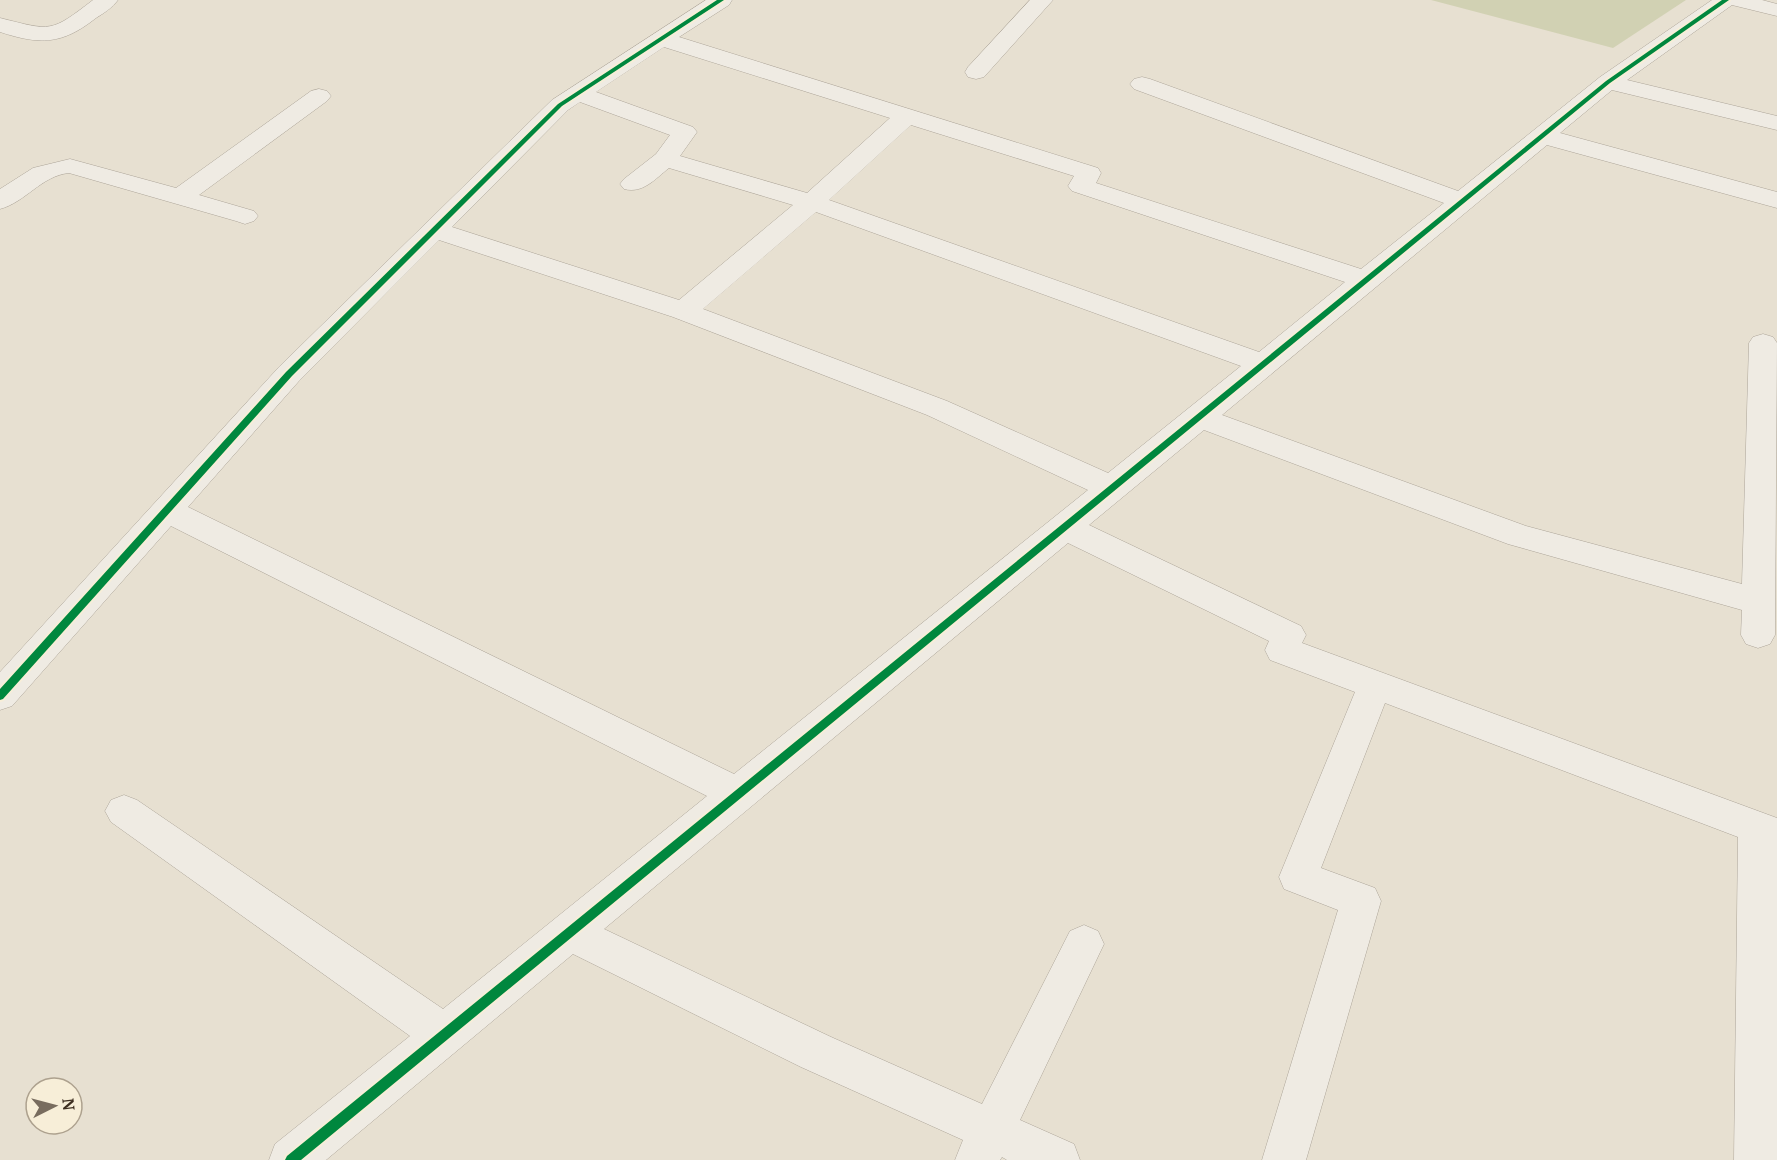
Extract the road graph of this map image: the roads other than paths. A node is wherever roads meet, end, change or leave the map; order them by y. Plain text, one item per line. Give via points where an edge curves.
1 (107, 0) edge
2 (1042, 0) edge
3 (1726, 0) edge
4 (1736, 0) edge
5 (712, 1) edge
6 (1777, 10) edge
7 (0, 25) edge
8 (661, 39) junction
9 (976, 72) dead end
10 (1608, 82) junction
11 (1142, 84) dead end
12 (579, 94) junction
13 (319, 96) dead end
14 (908, 115) junction
15 (1777, 123) edge
16 (1542, 136) junction
17 (665, 159) junction
18 (633, 184) dead end
19 (180, 197) junction
20 (1777, 200) edge
21 (0, 201) edge
22 (1462, 201) junction
23 (812, 202) junction
24 (245, 216) dead end
25 (434, 230) junction
26 (1366, 280) junction
27 (683, 312) junction
28 (1763, 343) dead end
29 (1263, 364) junction
30 (1199, 417) junction
31 (1112, 488) junction
32 (167, 510) junction
33 (1064, 527) junction
34 (1757, 602) junction
35 (1758, 635) dead end
36 (1375, 685) junction
37 (0, 696) edge
38 (738, 794) junction
39 (124, 811) dead end
40 (1767, 832) edge
41 (569, 932) junction
42 (1084, 944) dead end
43 (444, 1035) junction
44 (985, 1145) edge
45 (291, 1160) edge
46 (1058, 1160) edge
47 (1284, 1160) edge
48 (1756, 1160) edge

1 - 7 street via 60,32 48,35
2 - 9 street
3 - 10 street
4 - 6 street
5 - 8 street
8 - 12 street
8 - 14 street
10 - 15 street
10 - 16 street
11 - 22 street
12 - 17 street via 685,132
12 - 25 street via 560,105
13 - 19 street
14 - 23 street
14 - 26 street via 1089,173 1082,186
16 - 20 street
16 - 22 street
17 - 18 street
17 - 23 street
19 - 21 street via 70,166 55,166
19 - 24 street
22 - 26 street
23 - 27 street
23 - 29 street
25 - 27 street
25 - 32 street via 289,374
26 - 29 street
27 - 31 street via 937,408
28 - 34 street
29 - 30 street
30 - 31 street
30 - 34 street via 1519,536
31 - 33 street
32 - 37 street
32 - 38 street
33 - 36 street via 1289,635 1282,650
33 - 38 street
34 - 35 street
36 - 40 street
36 - 47 street via 1298,877 1361,901
38 - 41 street
39 - 43 street
40 - 48 street
41 - 43 street
41 - 44 street via 816,1052
42 - 44 street
43 - 45 street
44 - 46 street

